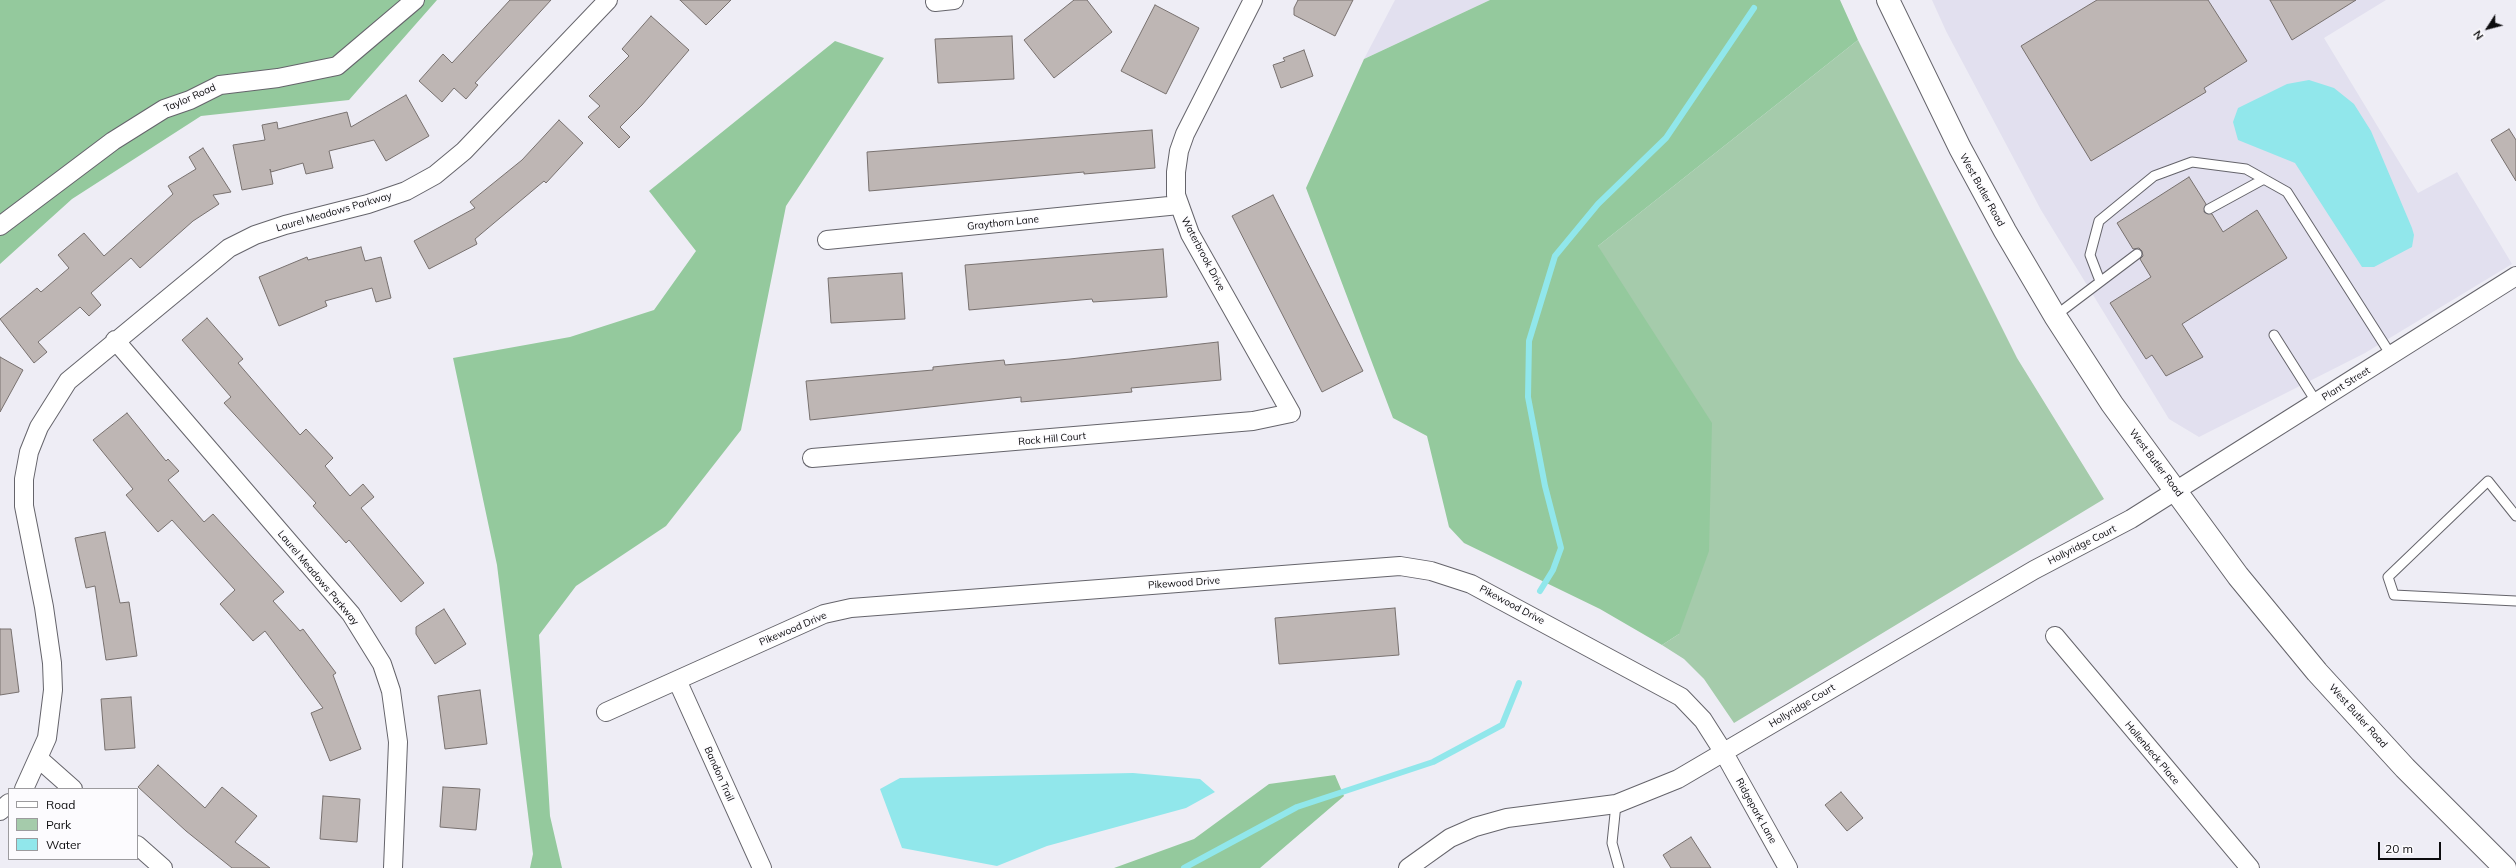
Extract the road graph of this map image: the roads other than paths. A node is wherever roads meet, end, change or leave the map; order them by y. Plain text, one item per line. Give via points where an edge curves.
1 (415, 0) edge
2 (608, 0) edge
3 (954, 0) edge
4 (1253, 0) edge
5 (1888, 0) edge
6 (935, 2) dead end
7 (2264, 179) junction
8 (1179, 205) junction
9 (2209, 209) dead end
10 (0, 226) edge
11 (827, 240) dead end
12 (2136, 254) dead end
13 (2516, 276) edge
14 (2100, 281) junction
15 (2055, 316) junction
16 (2274, 335) dead end
17 (115, 340) junction
18 (2391, 355) junction
19 (2316, 403) junction
20 (1291, 412) joint
21 (812, 458) dead end
22 (2177, 491) junction
23 (2516, 516) edge
24 (2516, 601) edge
25 (2055, 636) dead end
26 (677, 680) junction
27 (606, 712) dead end
28 (1724, 753) junction
29 (38, 758) junction
30 (24, 788) edge
31 (72, 788) edge
32 (8, 804) edge
33 (1616, 804) junction
34 (0, 811) edge
35 (138, 846) edge
36 (163, 868) edge
37 (393, 868) edge
38 (762, 868) edge
39 (1408, 868) edge
40 (1619, 868) edge
41 (1788, 868) edge
42 (2250, 868) edge
43 (2505, 868) edge

1 - 10 street, Taylor Road via 337,66 278,78 220,85 164,109 113,141
2 - 17 street, Laurel Meadows Parkway via 464,151 435,175 406,191 255,235 229,248
3 - 6 street
4 - 8 street, Waterbrook Drive via 1183,140 1176,172
5 - 15 main road, West Butler Road via 1972,172
7 - 9 lane
7 - 14 lane via 2246,169 2192,162 2154,176 2099,221 2090,255
7 - 18 lane via 2287,192
8 - 11 street, Graythorn Lane
8 - 20 street, Waterbrook Drive via 1190,234
12 - 14 lane
13 - 18 street, Plant Street
14 - 15 lane
15 - 22 main road, West Butler Road via 2112,404
16 - 19 lane
17 - 29 street, Laurel Meadows Parkway via 68,381 39,427 29,452 24,479 24,506 52,663 51,714 47,738
17 - 37 street, Laurel Meadows Parkway via 351,614 382,664 391,691 398,742
18 - 19 street, Plant Street
19 - 22 street, Plant Street
20 - 21 street, Rock Hill Court via 1253,421
22 - 28 street, Hollyridge Court via 1855,673
22 - 43 main road, West Butler Road via 2238,576 2317,672 2405,768
23 - 24 lane via 2488,480 2388,577 2394,595
25 - 42 street, Hollenbeck Place
26 - 27 street, Pikewood Drive
26 - 28 street, Pikewood Drive via 824,614 851,608 1400,566 1431,571 1471,584 1681,697 1703,720
26 - 38 street, Bandon Trail
28 - 33 street, Hollyridge Court via 1678,779
28 - 41 street, Ridgepark Lane
29 - 30 street, Laurel Meadows Parkway
29 - 31 street
32 - 34 street
33 - 39 street, Hollyridge Court via 1507,818 1475,827 1450,838
33 - 40 lane via 1612,843
35 - 36 street

